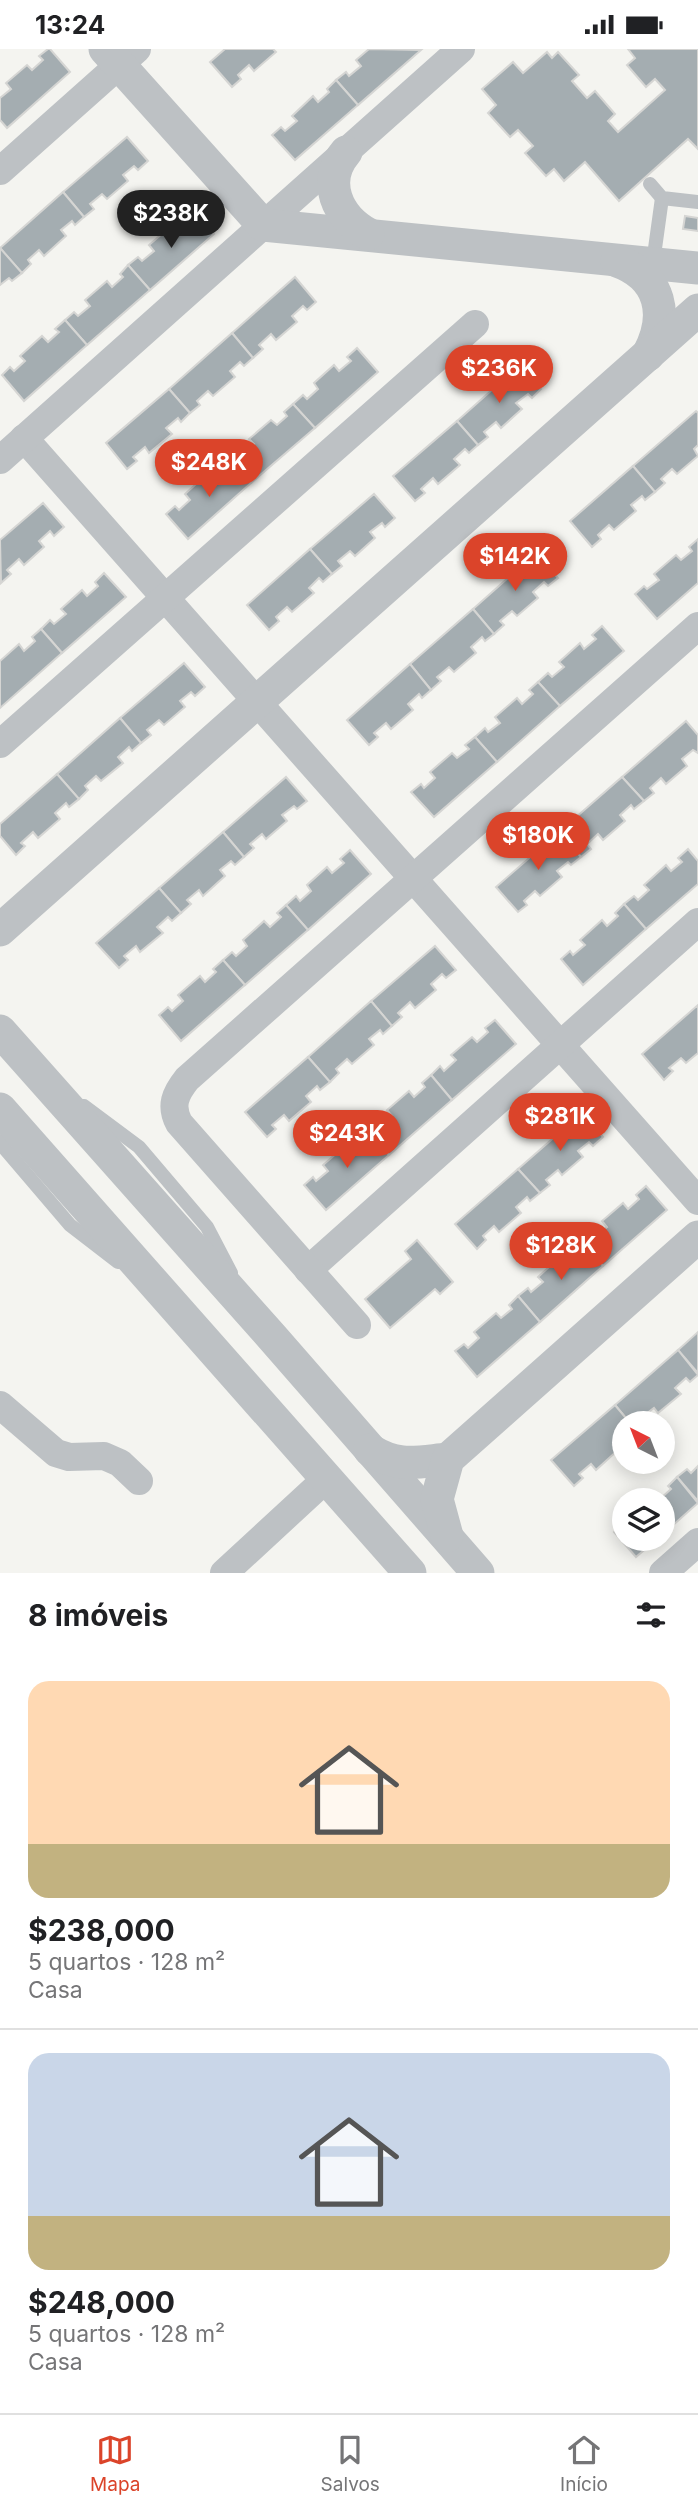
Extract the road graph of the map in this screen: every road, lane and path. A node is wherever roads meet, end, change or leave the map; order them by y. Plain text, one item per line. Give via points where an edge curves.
1 (461, 49) edge
2 (120, 54) edge
3 (346, 152) junction
4 (0, 171) edge
5 (650, 184) dead end
6 (662, 198) junction
7 (698, 202) edge
8 (263, 225) junction
9 (368, 234) junction
10 (612, 259) junction
11 (653, 263) junction
12 (698, 268) edge
13 (698, 310) edge
14 (475, 324) dead end
15 (648, 355) junction
16 (24, 438) junction
17 (0, 460) edge
18 (166, 599) junction
19 (698, 626) edge
20 (258, 701) junction
21 (0, 744) edge
22 (414, 878) junction
23 (698, 922) edge
24 (0, 930) edge
25 (0, 1031) edge
26 (560, 1045) junction
27 (0, 1109) edge
28 (0, 1140) edge
29 (698, 1201) edge
30 (698, 1237) edge
31 (308, 1269) junction
32 (178, 1309) junction
33 (356, 1325) dead end
34 (0, 1405) edge
35 (369, 1449) junction
36 (448, 1459) junction
37 (327, 1478) junction
38 (139, 1481) dead end
39 (447, 1539) junction
40 (698, 1542) edge
41 (224, 1573) edge
42 (410, 1573) edge
43 (478, 1573) edge
44 (663, 1573) edge

1 - 3 street
2 - 4 street
2 - 8 street
3 - 8 street
3 - 9 street via 333,173 334,195 346,217
5 - 6 lane
6 - 7 lane
6 - 11 lane
8 - 9 street
8 - 16 street
9 - 10 street
10 - 11 street
10 - 15 street via 632,266 647,279 657,297 661,317
11 - 12 street
13 - 15 street
14 - 18 street
15 - 20 street
16 - 17 street
16 - 18 street
18 - 20 street
18 - 21 street
19 - 22 street
20 - 22 street
20 - 24 street
22 - 26 street
22 - 31 street via 187,1079 176,1095 173,1112 179,1123
23 - 26 street
25 - 35 street
26 - 29 street
26 - 31 street
27 - 32 street
28 - 32 lane via 70,1225
30 - 36 street
31 - 33 street
32 - 37 street
34 - 38 street via 56,1453 104,1456 120,1463
35 - 36 street via 387,1460 410,1464
35 - 39 street
36 - 39 street via 437,1499
37 - 41 street
37 - 42 street
39 - 43 street
40 - 44 street

